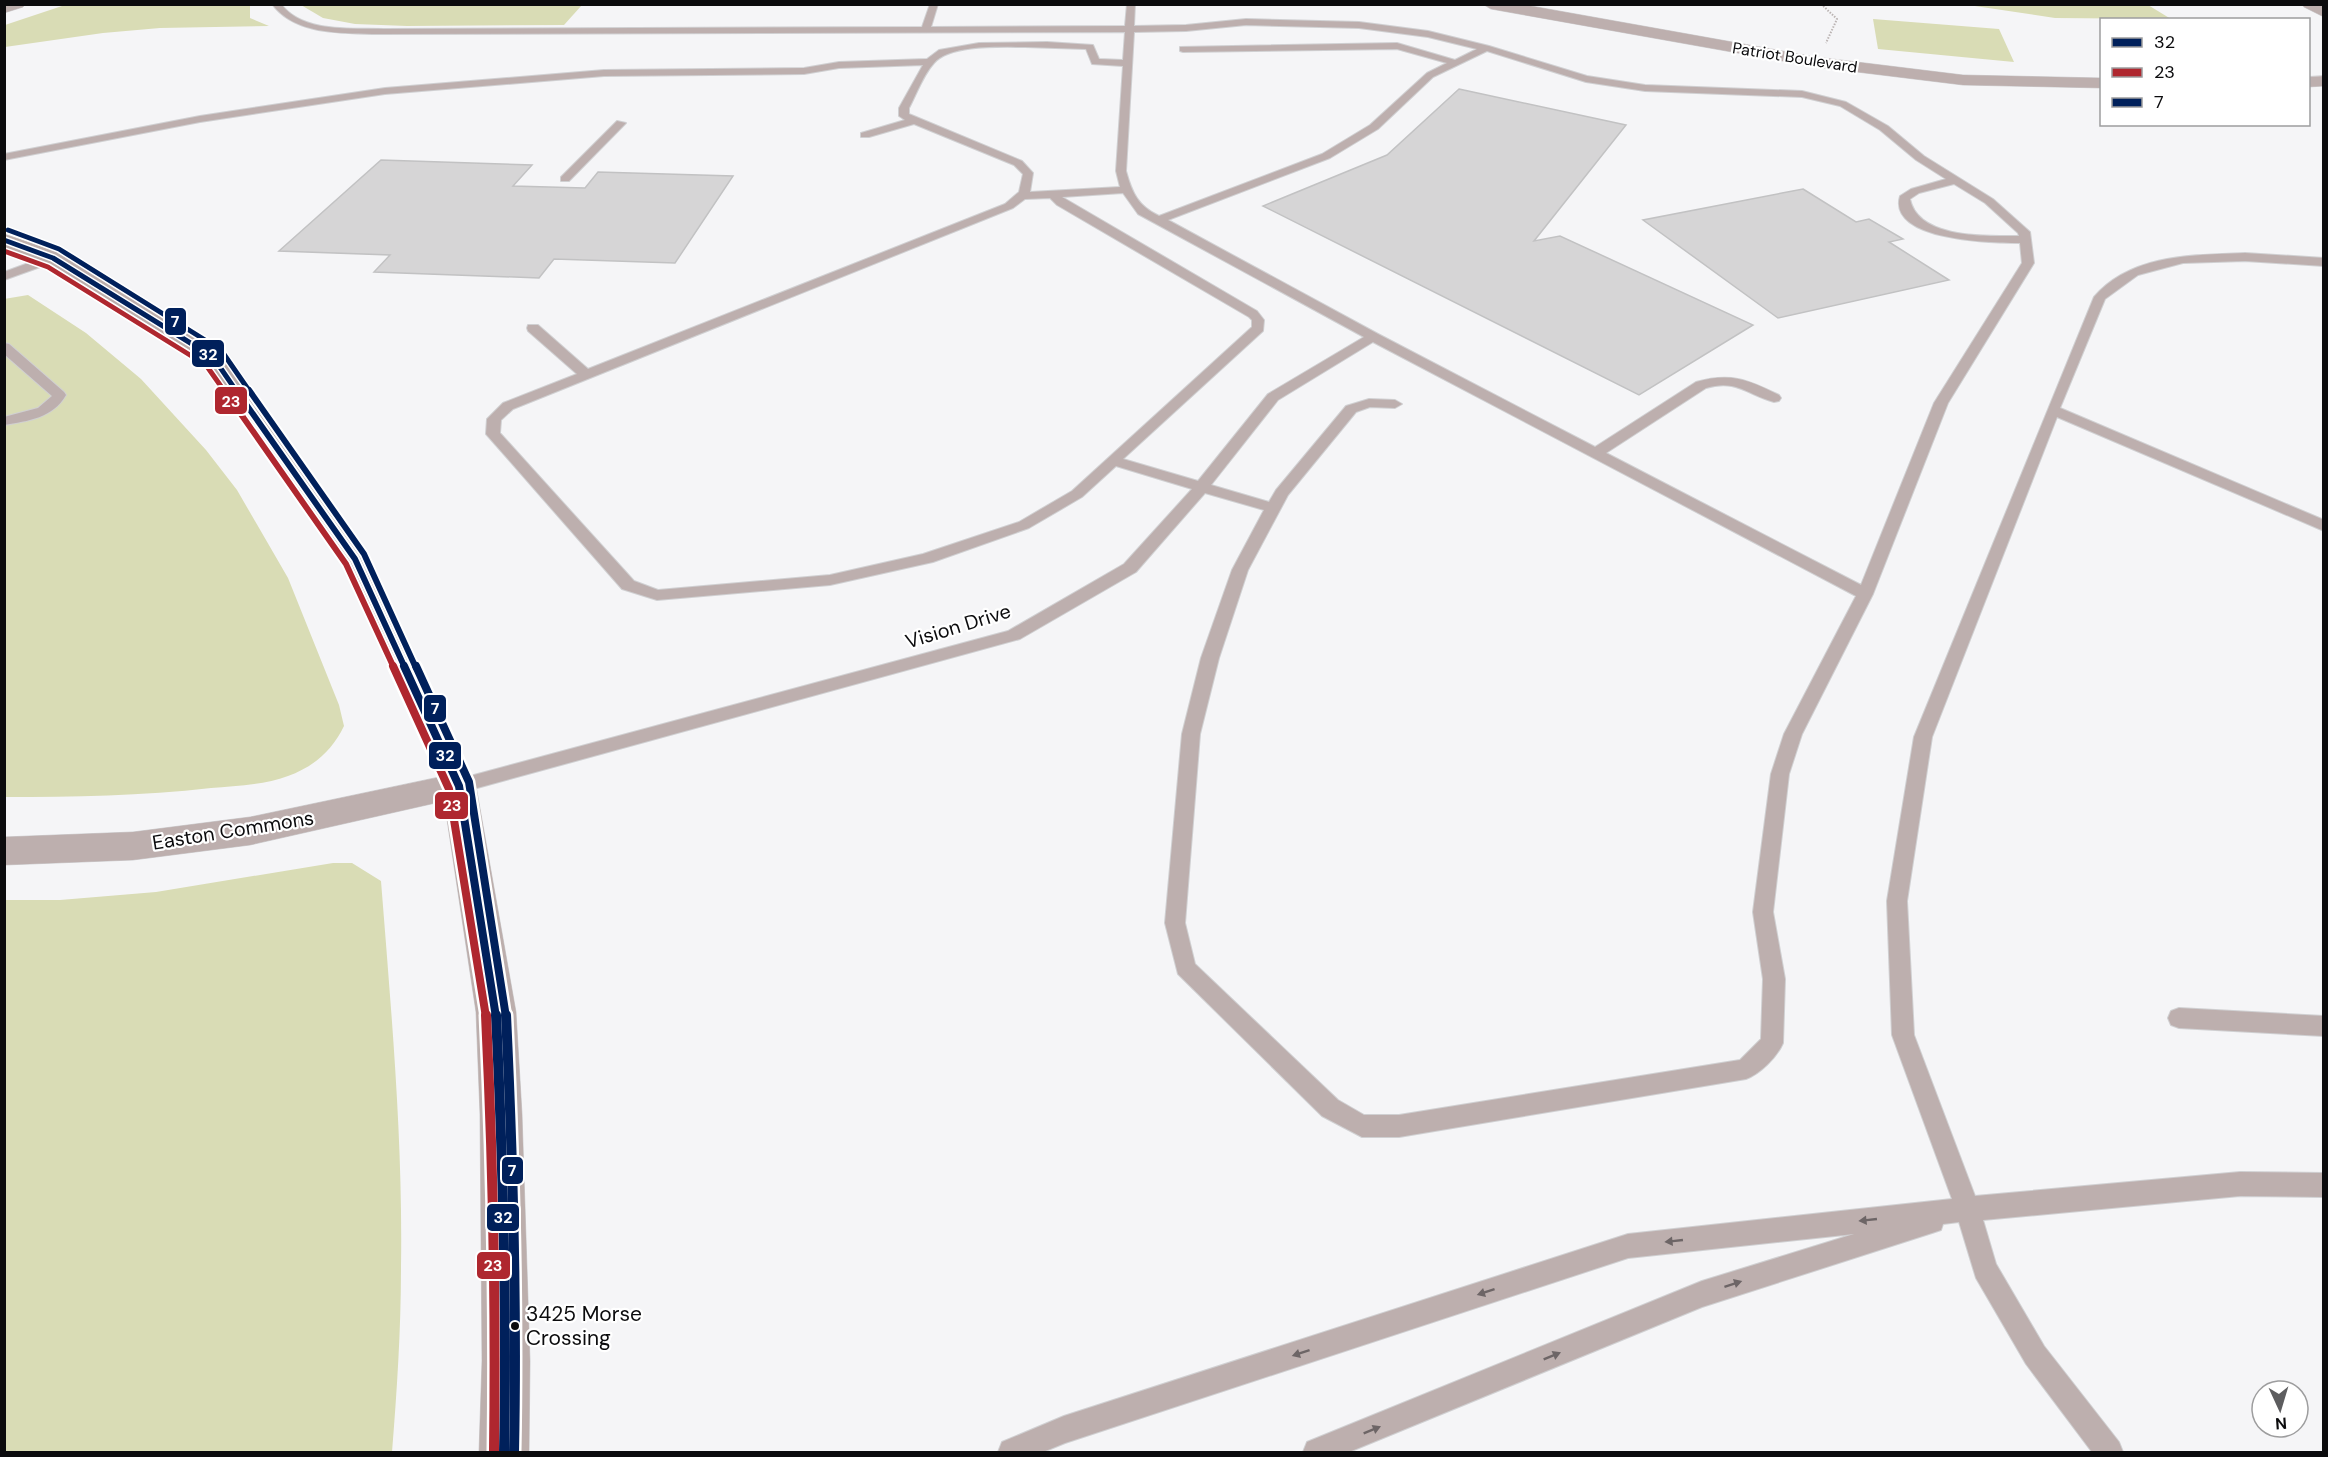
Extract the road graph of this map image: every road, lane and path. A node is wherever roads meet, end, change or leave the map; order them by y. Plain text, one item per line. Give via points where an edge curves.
1 (17, 4) edge
2 (276, 4) edge
3 (934, 4) edge
4 (1131, 4) edge
5 (1491, 4) edge
6 (1821, 4) edge
7 (2310, 4) edge
8 (4, 9) edge
9 (2324, 12) edge
10 (1131, 29) junction
11 (926, 30) junction
12 (1486, 48) junction
13 (1182, 50) dead end
14 (1816, 62) junction
15 (930, 63) junction
16 (1128, 63) junction
17 (1456, 63) junction
18 (2100, 83) edge
19 (912, 121) junction
20 (621, 123) dead end
21 (865, 135) dead end
22 (4, 157) edge
23 (565, 179) dead end
24 (1955, 180) junction
25 (1126, 190) junction
26 (1053, 194) junction
27 (1024, 196) junction
28 (1159, 220) junction
29 (4, 240) edge
30 (2025, 240) junction
31 (52, 258) junction
32 (2324, 262) edge
33 (4, 276) edge
34 (533, 328) dead end
35 (1373, 337) junction
36 (4, 347) edge
37 (586, 375) junction
38 (1774, 398) dead end
39 (1395, 404) dead end
40 (2053, 410) junction
41 (4, 421) edge
42 (1596, 453) junction
43 (1113, 461) junction
44 (1201, 488) junction
45 (1273, 508) junction
46 (2324, 526) edge
47 (1865, 594) junction
48 (459, 786) junction
49 (4, 851) edge
50 (2179, 1018) dead end
51 (2324, 1026) edge
52 (2324, 1185) edge
53 (1968, 1209) junction
54 (504, 1452) edge
55 (1012, 1452) edge
56 (1317, 1452) edge
57 (2109, 1452) edge

1 - 8 street
2 - 11 lane via 284,15 299,22 351,31
3 - 11 lane
4 - 10 lane
5 - 14 street, Patriot Boulevard
6 - 14 path via 1837,19
7 - 9 street
10 - 11 lane
10 - 12 lane via 1246,22 1359,24
10 - 16 lane
12 - 17 lane
12 - 24 lane via 1586,80 1645,88 1802,94 1843,104 1884,128
13 - 17 lane via 1397,46
14 - 18 street, Patriot Boulevard via 1963,80
15 - 16 lane via 933,57 947,51 978,45 1079,45 1090,46 1095,62
15 - 19 lane via 904,108 904,116
15 - 22 lane via 839,65 804,71 594,74 386,91 200,119
16 - 25 lane via 1120,171
17 - 28 lane via 1430,75 1374,127 1326,156
19 - 21 lane
19 - 27 lane via 1018,163 1028,173
20 - 23 lane
24 - 30 lane via 1989,201 2024,231
24 - 30 lane via 1904,198 1903,207 1908,215 1936,232 1980,239
25 - 26 lane
25 - 28 lane via 1142,212
26 - 27 lane
26 - 43 lane via 1061,203 1258,320 1258,328
27 - 37 lane via 1009,206
28 - 35 lane
29 - 31 main road
30 - 47 lane via 2028,263 1941,403
31 - 33 lane
31 - 48 main road via 213,357 355,559
32 - 40 lane via 2245,257 2183,259 2134,272 2100,297
34 - 37 lane
35 - 42 lane
35 - 44 lane, Vision Drive via 1273,397
36 - 41 lane via 58,395 42,411
37 - 43 lane via 508,406 494,419 493,434 628,585 657,595 830,580 927,558 1024,525 1077,494
38 - 42 lane via 1742,383 1716,380 1701,385
39 - 45 lane via 1369,403 1351,409
40 - 46 lane
40 - 53 lane via 1923,737 1897,901 1903,1035
42 - 47 lane
43 - 44 lane
44 - 45 lane
44 - 48 lane, Vision Drive via 1130,568 1014,635
45 - 47 lane via 1240,570 1210,658 1191,734 1175,923 1185,968 1330,1108 1362,1126 1399,1126 1746,1069 1758,1058 1772,1043 1774,979 1763,912 1780,774 1793,734
48 - 49 street, Easton Commons via 250,831 133,846
48 - 54 main road via 496,1012 506,1361
50 - 51 lane
52 - 53 lane via 2240,1184
53 -> 55 lane via 1628,1246 1064,1430
56 -> 53 lane via 1702,1294
53 - 57 lane via 1985,1269 2035,1355

